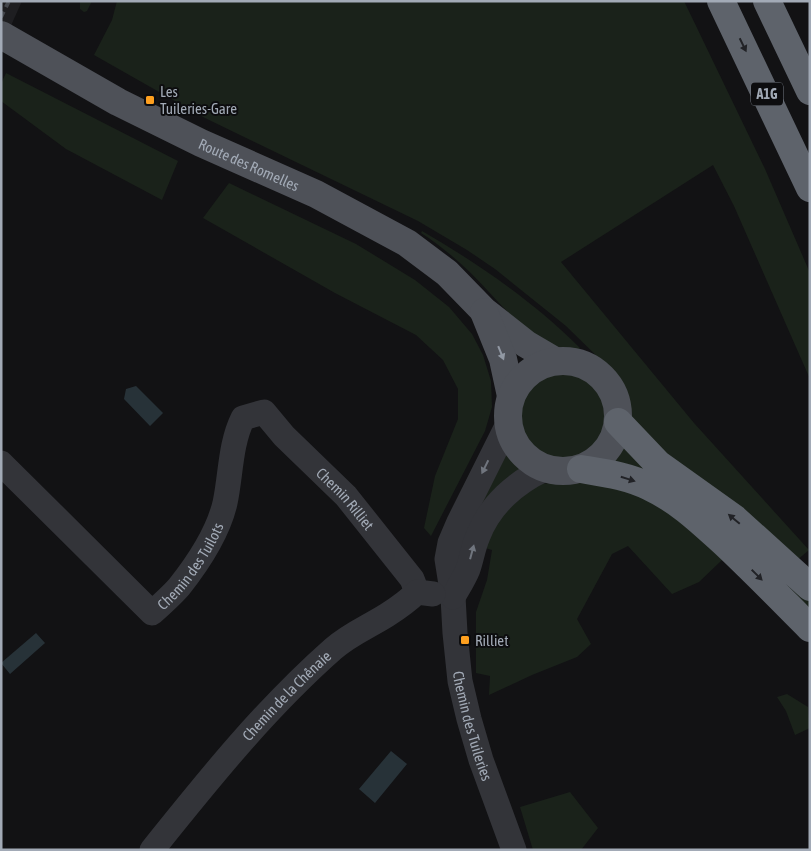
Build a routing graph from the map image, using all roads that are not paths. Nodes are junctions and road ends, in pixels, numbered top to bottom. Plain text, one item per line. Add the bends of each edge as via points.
1 (722, 1) edge
2 (767, 1) edge
3 (1, 35) edge
4 (810, 91) edge
5 (810, 188) edge
6 (484, 311) junction
7 (555, 361) junction
8 (511, 396) junction
9 (264, 412) joint
10 (618, 422) junction
11 (508, 424) junction
12 (1, 463) edge
13 (545, 469) junction
14 (581, 469) junction
15 (810, 587) edge
16 (417, 592) junction
17 (453, 597) junction
18 (810, 628) edge
19 (152, 850) edge
20 (514, 850) edge

1 -> 5 highway, A1G
2 - 4 highway, A1G
3 - 6 main road, Route des Romelles via 118,102 316,194 393,235 447,273
6 - 7 main road, Route des Romelles via 526,344
6 -> 8 main road, Route des Romelles via 503,359
7 - 8 main road via 526,374
7 - 10 main road via 575,362 598,373 614,393
8 - 11 main road
9 - 12 street, Chemin des Tuilots via 243,418 236,435 224,504 216,527 179,588 152,613
9 - 16 street, Chemin Rilliet via 346,496 412,579
10 - 14 main road via 604,454
15 -> 10 highway via 735,519 658,464
11 - 13 main road via 520,452
11 -> 17 street, Chemin des Tuileries via 450,543 447,567
13 - 14 main road via 561,472
17 -> 13 street via 468,570 479,533 488,516 517,485
14 -> 18 highway via 632,479 677,503 735,553
16 - 17 street
16 - 19 street, Chemin de la Chênaie via 386,616 350,635 317,664 212,776
17 - 20 street, Chemin des Tuileries via 460,681 469,719

